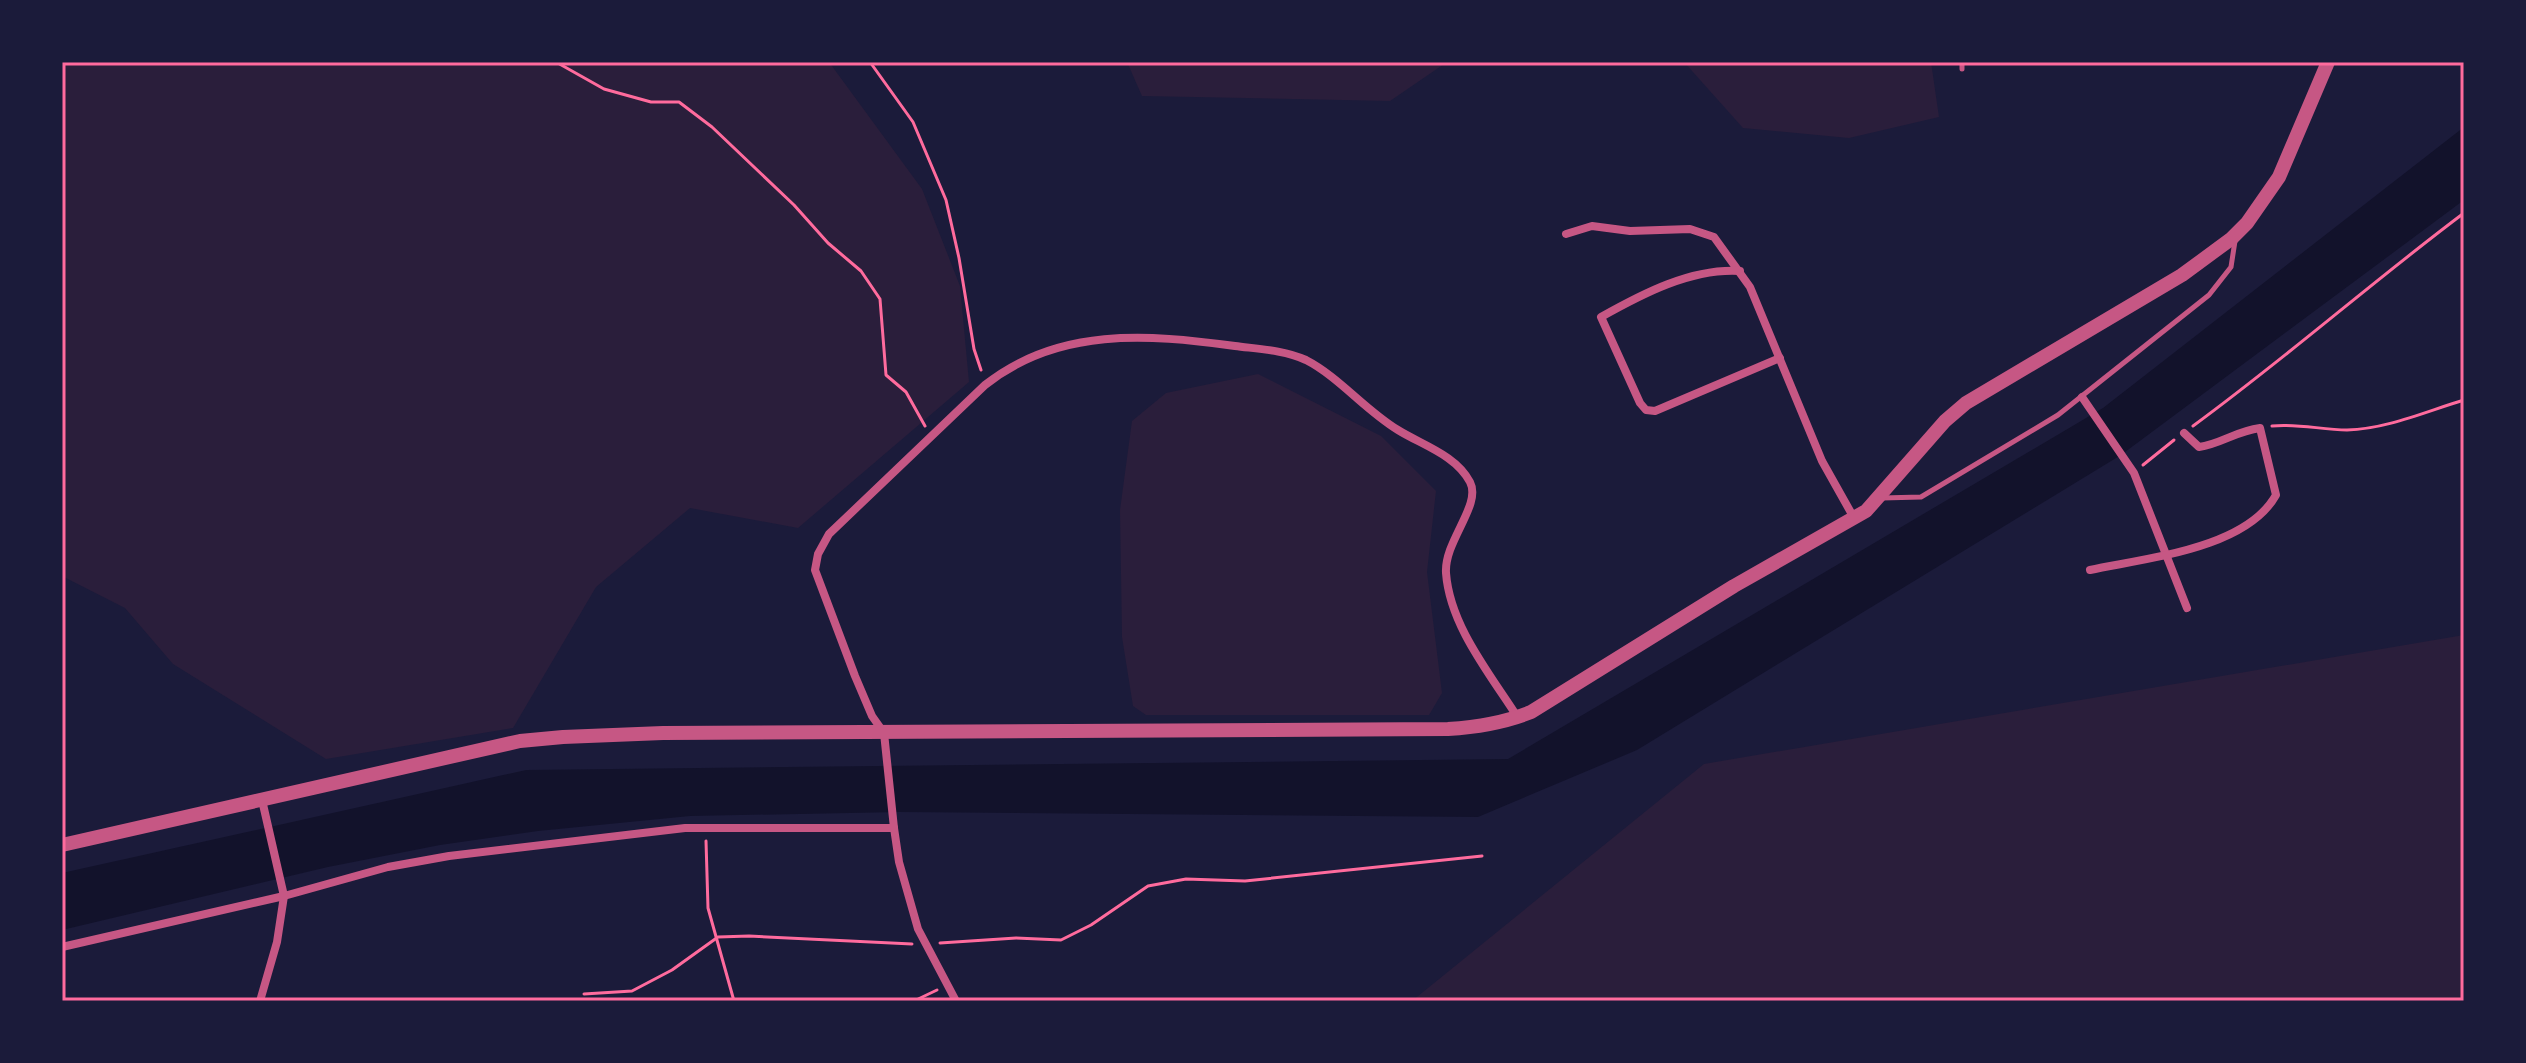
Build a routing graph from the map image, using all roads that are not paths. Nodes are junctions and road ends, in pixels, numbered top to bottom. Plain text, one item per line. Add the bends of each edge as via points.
1 (2328, 62) edge
2 (1566, 234) dead end
3 (2236, 234) junction
4 (1740, 271) junction
5 (1780, 358) junction
6 (2082, 397) junction
7 (2184, 433) road end
8 (1877, 499) junction
9 (1854, 518) junction
10 (2166, 554) junction
11 (2090, 570) dead end
12 (2187, 608) dead end
13 (1518, 718) junction
14 (884, 733) junction
15 (262, 800) junction
16 (894, 824) junction
17 (62, 845) edge
18 (284, 894) junction
19 (62, 947) edge
20 (260, 1001) edge
21 (956, 1001) edge

1 - 3 street via 2279,177
2 - 4 street via 1592,226 1690,229 1714,237
3 - 6 lane via 2231,267 2209,295
3 - 8 street via 2182,275 1966,403
4 - 5 street
4 - 5 street via 1692,278 1645,293 1601,317 1646,410 1655,411
5 - 9 street via 1822,461
6 - 8 lane via 1921,497
6 - 10 street via 2131,470
7 - 10 street via 2199,447 2260,428 2276,495 2268,509 2243,527 2193,549
8 - 9 street
9 - 13 street
10 - 11 street
10 - 12 street
13 - 14 street via 1448,729
13 - 14 street via 1453,609 1447,551 1473,502 1471,483 1446,456 1395,429 1307,361 1285,353 1201,341 1111,338 1078,341 1004,371 829,534 815,570 855,676
14 - 15 street via 663,733 535,740
14 - 16 street
15 - 17 street
15 - 18 street
16 - 18 street via 705,827 560,841 388,867
16 - 21 street via 918,929
18 - 19 street
18 - 20 street

